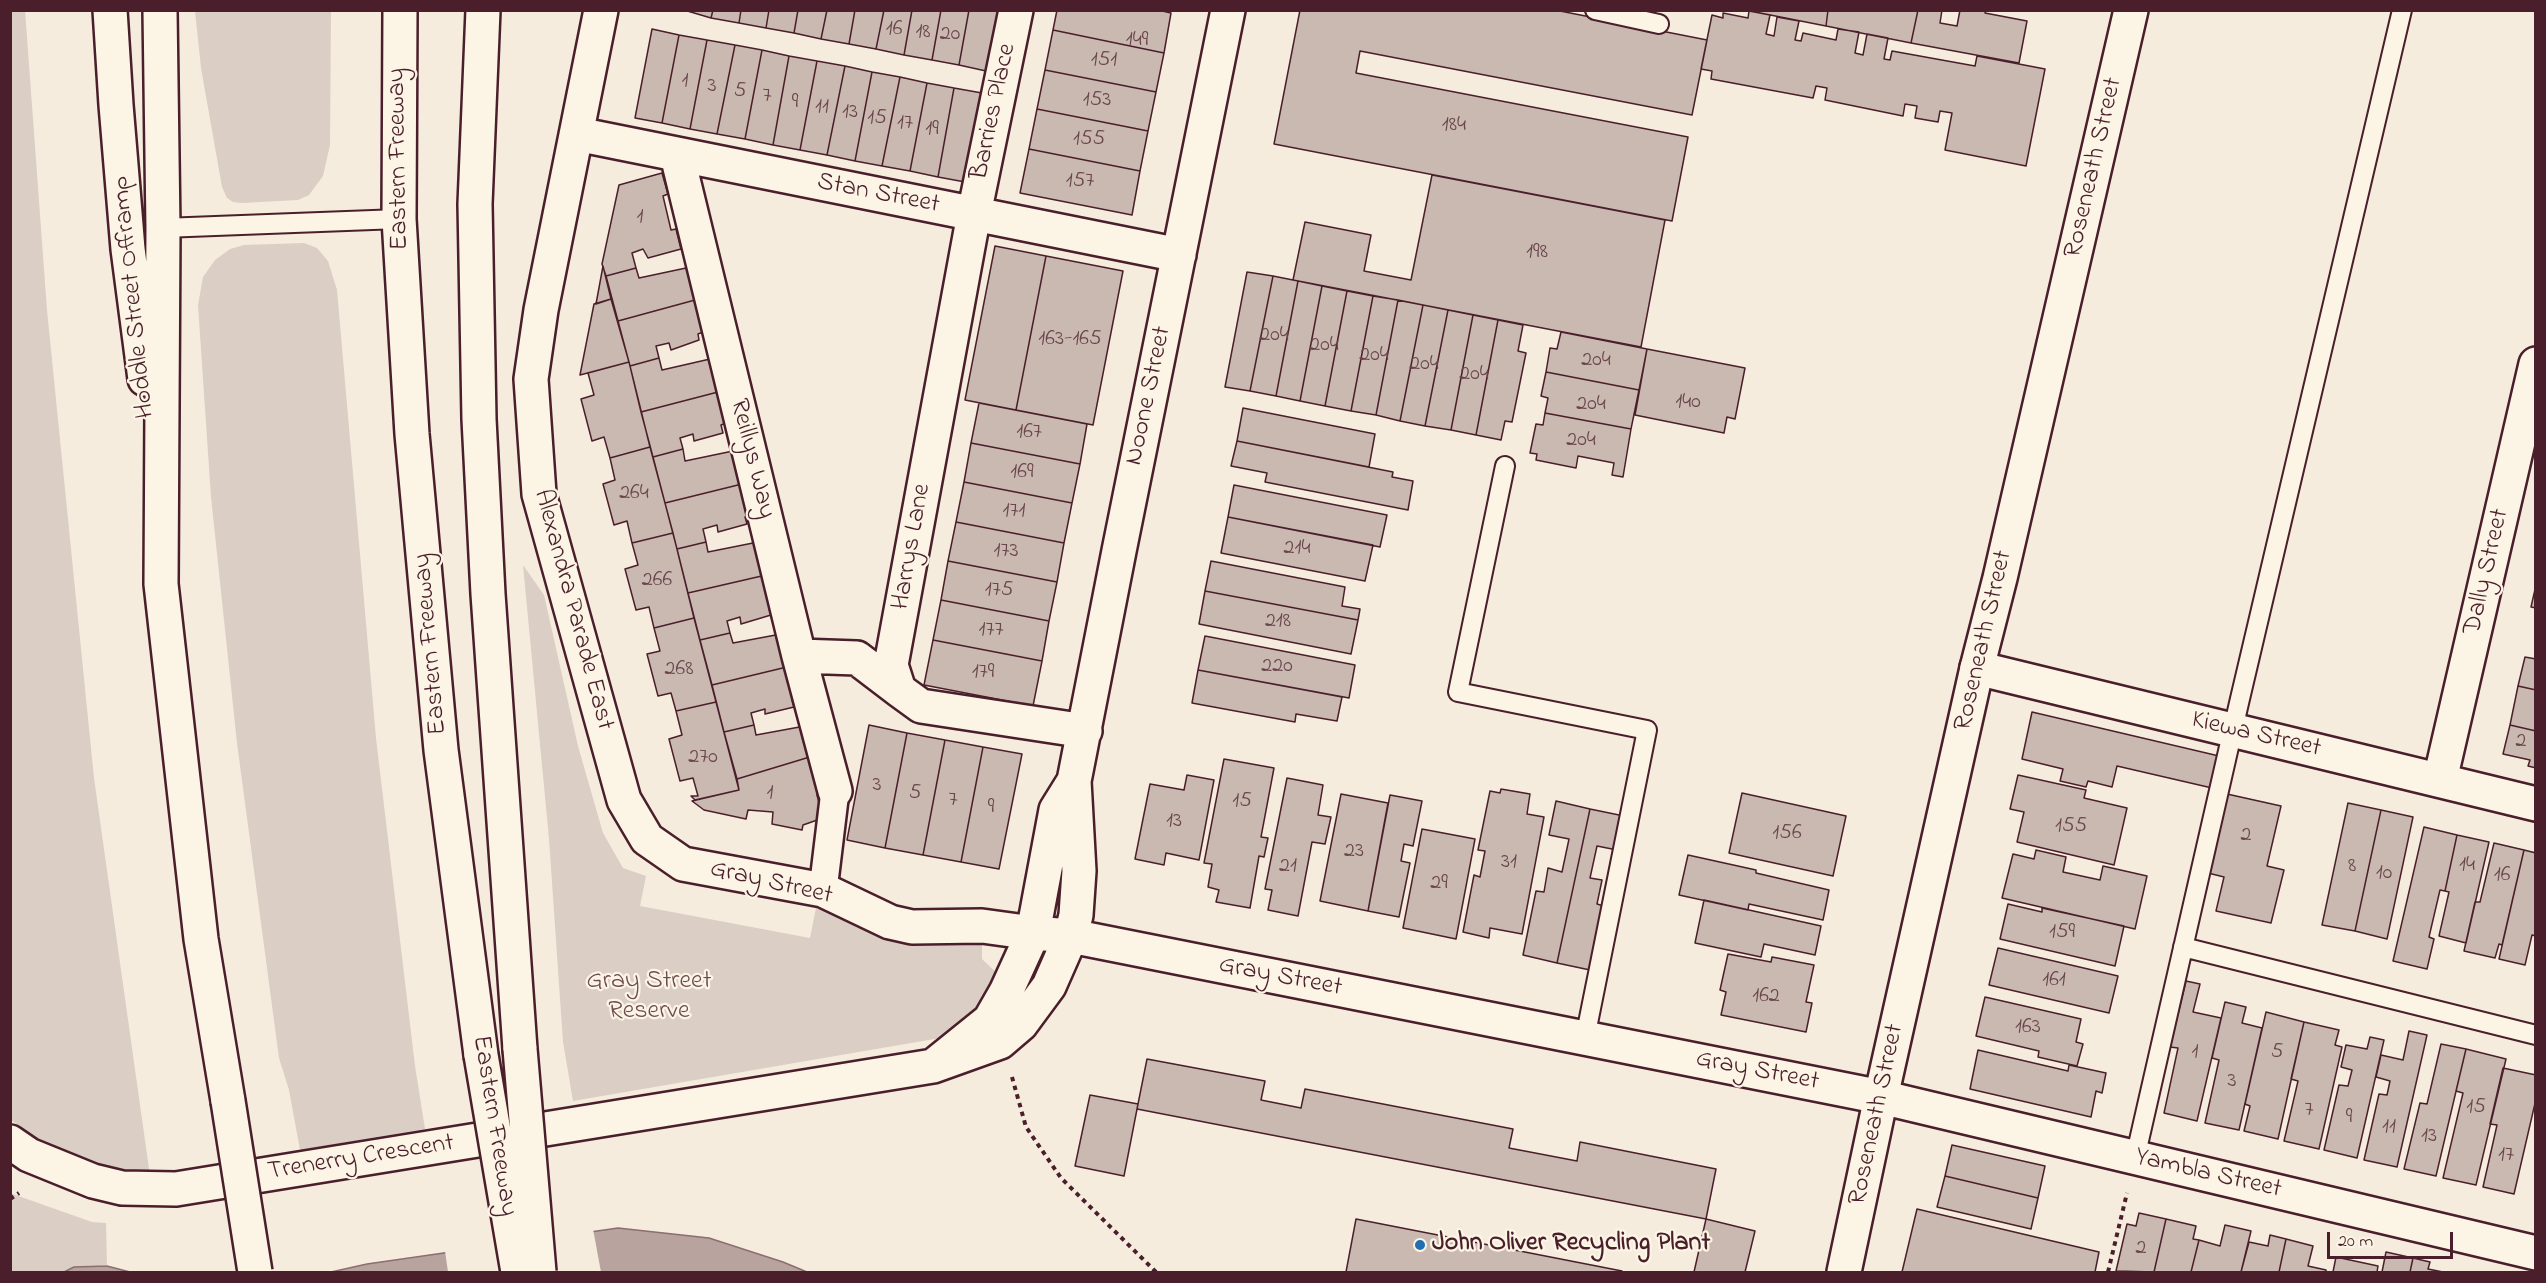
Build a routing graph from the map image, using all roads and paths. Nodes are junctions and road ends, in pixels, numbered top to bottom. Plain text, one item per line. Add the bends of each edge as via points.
1 (110, 10) edge
2 (160, 10) edge
3 (400, 10) edge
4 (483, 10) edge
5 (602, 10) edge
6 (1016, 10) edge
7 (1228, 10) edge
8 (1595, 10) edge
9 (2131, 10) edge
10 (2402, 10) edge
11 (1659, 24) dead end
12 (577, 134) junction
13 (677, 155) junction
14 (974, 214) junction
15 (399, 219) junction
16 (163, 228) junction
17 (1179, 255) junction
18 (2535, 364) edge
19 (1505, 466) dead end
20 (161, 584) junction
21 (799, 656) junction
22 (1977, 668) junction
23 (899, 690) junction
24 (2232, 730) junction
25 (1085, 731) junction
26 (2440, 780) junction
27 (1074, 781) junction
28 (835, 791) joint
29 (2535, 804) edge
30 (683, 864) joint
31 (823, 890) junction
32 (1033, 933) junction
33 (1071, 936) junction
34 (2183, 947) junction
35 (2535, 1035) edge
36 (1585, 1038) junction
37 (933, 1066) junction
38 (1011, 1075) dead end
39 (1881, 1097) junction
40 (10, 1142) edge
41 (2135, 1158) junction
42 (15, 1196) dead end
43 (10, 1199) edge
44 (2534, 1245) edge
45 (255, 1272) edge
46 (518, 1272) edge
47 (538, 1272) edge
48 (1156, 1272) edge
49 (1844, 1272) edge
50 (2108, 1272) edge

1 - 20 main road, Hoddle Street Offramp via 117,127 148,405
2 - 16 main road
3 - 15 main road, Eastern Freeway
4 - 47 main road, bridge via 475,204 479,419
5 - 12 main road, Alexandra Parade East
6 - 14 main road, Barries Place
7 - 17 main road, Noone Street
8 - 11 lane
9 - 22 main road, Roseneath Street
10 - 24 lane
12 - 13 main road, Stan Street
12 - 30 main road, Alexandra Parade East via 531,379 539,494 624,800 647,839
13 - 14 main road, Stan Street
13 - 21 main road, Reillys Way
14 - 17 main road, Stan Street
14 - 23 main road, Harrys Lane via 891,665
15 - 16 lane
15 - 46 main road, Eastern Freeway, bridge via 412,434 440,738 481,1055
16 - 20 main road
17 - 25 main road, Noone Street
18 - 26 main road, Dally Street
19 - 36 lane via 1458,692 1647,730
20 - 45 main road, bridge via 201,939
21 - 23 main road via 857,658
21 - 28 main road, Reillys Way
22 - 24 main road, Kiewa Street
22 - 39 main road, Roseneath Street
23 - 25 main road via 921,706
24 - 26 main road, Kiewa Street
24 - 34 lane
25 - 27 main road, Noone Street
26 - 29 main road, Kiewa Street
27 - 32 main road, Noone Street via 1056,810
27 - 33 main road, Noone Street via 1079,871
28 - 31 street
30 - 31 main road, Gray Street
31 - 32 main road, Gray Street via 890,922 912,927 982,926
32 - 33 main road, Gray Street
32 - 37 main road, Trenerry Crescent via 990,1020
33 - 36 main road, Gray Street
33 - 37 main road, Trenerry Crescent via 1049,986 1021,1024 1000,1042
34 - 35 lane
34 - 41 lane
36 - 39 main road, Gray Street
37 - 40 main road, Trenerry Crescent via 176,1190 122,1188 93,1181 29,1155
38 - 48 path via 1026,1127 1061,1178
39 - 41 main road, Yambla Street
39 - 49 main road, Roseneath Street
41 - 44 main road, Yambla Street
41 - 50 path
42 - 43 path

